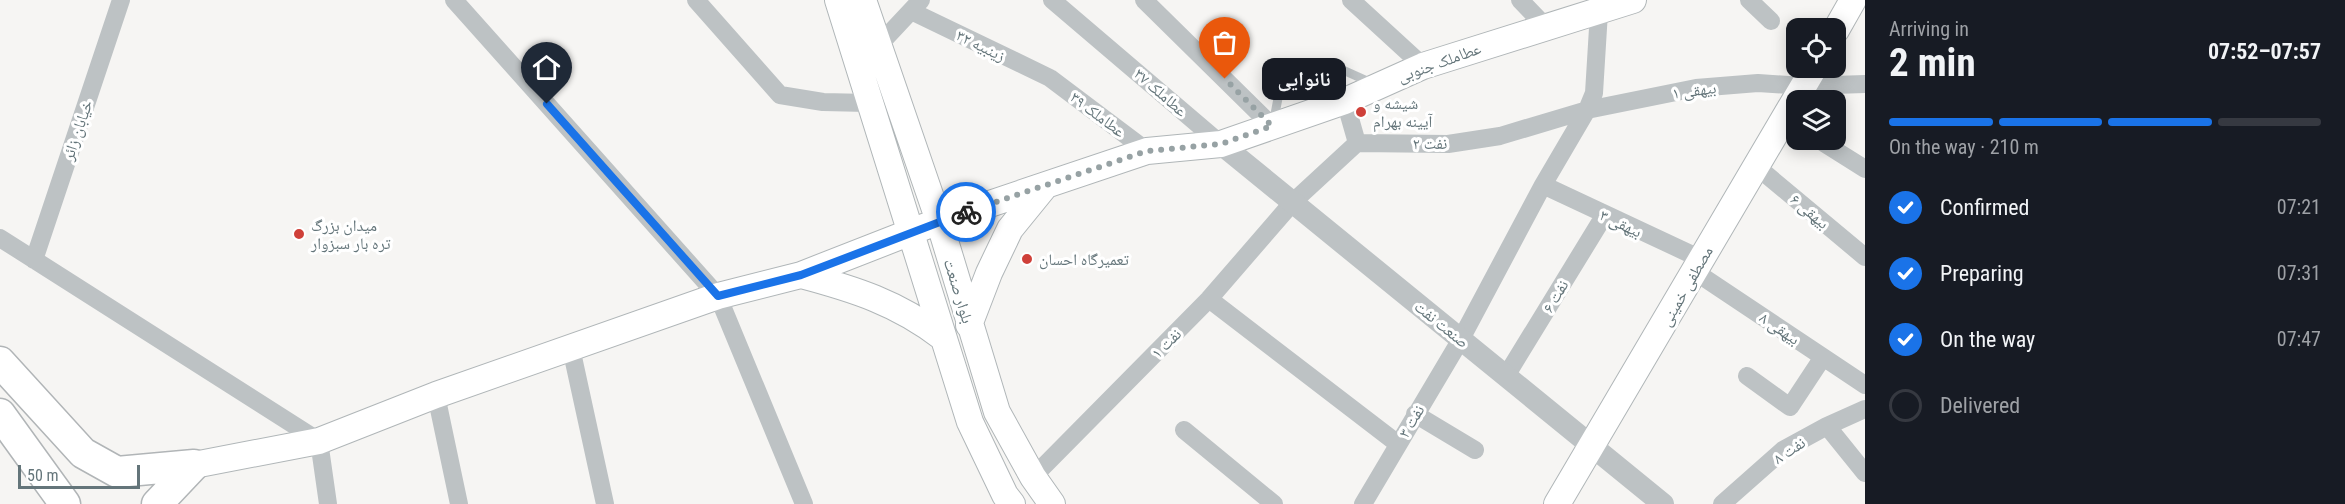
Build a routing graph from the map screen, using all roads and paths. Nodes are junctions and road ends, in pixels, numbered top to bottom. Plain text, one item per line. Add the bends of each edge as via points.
1 (121, 0) edge
2 (453, 0) edge
3 (696, 0) edge
4 (838, 0) edge
5 (863, 0) edge
6 (1052, 0) edge
7 (1351, 0) edge
8 (1520, 0) edge
9 (1749, 0) edge
10 (1853, 0) edge
11 (1146, 1) edge
12 (1616, 4) edge
13 (916, 6) edge
14 (1843, 18) edge
15 (1771, 21) dead end
16 (1545, 26) junction
17 (878, 46) junction
18 (1424, 66) junction
19 (1050, 78) joint
20 (1800, 78) edge
21 (1816, 78) edge
22 (1865, 84) edge
23 (1379, 86) junction
24 (1345, 101) junction
25 (868, 103) junction
26 (1587, 110) junction
27 (1272, 126) junction
28 (1786, 127) edge
29 (1357, 143) junction
30 (1221, 144) junction
31 (1835, 150) edge
32 (1147, 151) junction
33 (1756, 166) junction
34 (1865, 169) edge
35 (1543, 185) junction
36 (1045, 186) junction
37 (1293, 202) junction
38 (1604, 216) junction
39 (939, 221) junction
40 (910, 232) junction
41 (0, 238) edge
42 (1865, 257) edge
43 (34, 260) junction
44 (1698, 265) junction
45 (801, 275) junction
46 (718, 296) junction
47 (1209, 299) junction
48 (969, 325) junction
49 (942, 337) junction
50 (1461, 339) junction
51 (571, 348) junction
52 (1823, 357) junction
53 (0, 362) edge
54 (1506, 376) junction
55 (1747, 376) dead end
56 (1865, 385) edge
57 (436, 395) junction
58 (1865, 409) edge
59 (998, 412) junction
60 (0, 414) edge
61 (1415, 414) junction
62 (970, 422) junction
63 (1827, 426) junction
64 (1184, 430) dead end
65 (319, 441) junction
66 (1398, 444) junction
67 (1592, 446) junction
68 (1475, 450) dead end
69 (194, 465) junction
70 (1865, 473) edge
71 (1033, 477) junction
72 (1005, 501) edge
73 (65, 504) edge
74 (156, 504) edge
75 (328, 504) edge
76 (459, 504) edge
77 (604, 504) edge
78 (804, 504) edge
79 (1052, 504) edge
80 (1274, 504) edge
81 (1363, 504) edge
82 (1557, 504) edge
83 (1663, 504) edge
84 (1722, 504) edge

1 - 43 street, خیابان زائر
2 - 46 street
3 - 25 street via 780,95 823,102
4 - 25 main road, بلوار صنعت
5 - 17 main road, بلوار صنعت
6 - 30 street, عطاملک ۳۷
7 - 18 street
8 - 16 street
9 - 15 street
10 - 14 main road
11 - 27 street
12 - 16 main road, عطاملک جنوبی
12 - 26 street, نفت ۳
13 - 17 street
13 - 19 street, زینبیه ۳۲
16 - 18 main road, عطاملک جنوبی
17 - 39 main road, بلوار صنعت
18 - 23 main road, عطاملک جنوبی
19 - 32 street, عطاملک ۳۹
20 - 26 street, بیهقی ۱ via 1696,87
21 - 22 street, بیهقی ۱
23 - 24 main road, عطاملک جنوبی
23 - 27 lane via 1334,66 1303,65 1281,82
24 - 27 main road, عطاملک جنوبی
24 - 29 street
25 - 40 main road, بلوار صنعت
26 - 29 street, نفت ۲ via 1500,136 1448,144
26 - 35 street, نفت ۳
27 - 30 main road, عطاملک جنوبی
28 - 33 main road, مصطفی خمینی
29 - 37 street
30 - 32 main road, عطاملک جنوبی
30 - 37 street, صنعت نفت
31 - 34 street
32 - 36 main road, عطاملک جنوبی
33 - 42 street, بیهقی ۶
33 - 44 main road, مصطفی خمینی
35 - 38 street, بیهقی ۳
35 - 50 street, نفت ۳
36 - 39 main road, عطاملک جنوبی
36 - 48 main road via 1010,229
37 - 47 street, نفت ۱
37 - 50 street, صنعت نفت
38 - 44 street, بیهقی ۳
38 - 54 street, نفت ۶
39 - 40 main road, عطاملک جنوبی
39 - 48 main road, بلوار صنعت
40 - 45 main road, عطاملک جنوبی
40 - 49 main road, بلوار صنعت
41 - 43 street
43 - 65 street
44 - 52 street, بیهقی ۸
44 - 67 main road, مصطفی خمینی
45 - 46 main road, عطاملک جنوبی
45 - 49 main road via 858,290 914,315
46 - 51 main road, عطاملک جنوبی
46 - 78 street
47 - 66 street
47 - 71 street, نفت ۱
48 - 59 main road, بلوار صنعت
49 - 62 main road, بلوار صنعت
50 - 54 street, صنعت نفت
50 - 61 street, نفت ۳
51 - 57 main road, عطاملک جنوبی
51 - 77 street
52 - 55 street via 1790,407
52 - 56 street, بیهقی ۸
53 - 69 highway via 83,453 117,471
54 - 67 street, صنعت نفت
57 - 65 main road, عطاملک جنوبی
57 - 76 street
58 - 63 street, نفت ۸
59 - 62 main road
59 - 71 main road, بلوار صنعت
60 - 73 highway
61 - 66 street, نفت ۳
61 - 68 street
62 - 72 main road, بلوار صنعت
63 - 70 street
63 - 84 street, نفت ۸ via 1783,450
64 - 80 street
65 - 69 main road, عطاملک جنوبی
65 - 75 street
66 - 81 street, نفت ۳
67 - 82 main road, مصطفی خمینی
67 - 83 street, صنعت نفت
69 - 74 highway
71 - 79 main road, بلوار صنعت

